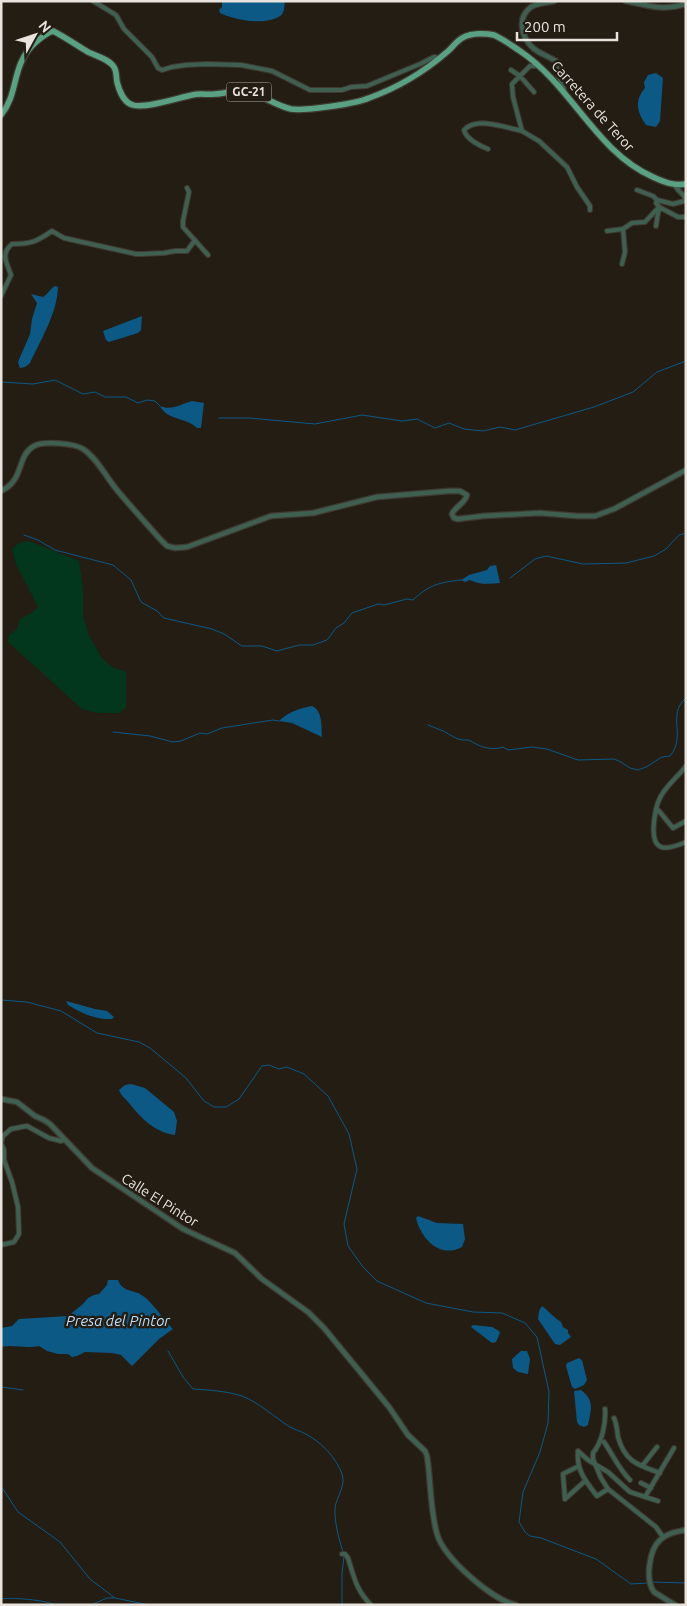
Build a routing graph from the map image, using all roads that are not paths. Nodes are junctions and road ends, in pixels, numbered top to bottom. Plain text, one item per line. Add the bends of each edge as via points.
1 (93, 1) edge
2 (554, 1) edge
3 (626, 1) edge
4 (686, 4) edge
5 (439, 58) junction
6 (538, 64) junction
7 (557, 69) junction
8 (511, 70) dead end
9 (520, 76) junction
10 (551, 76) junction
11 (564, 91) junction
12 (534, 92) dead end
13 (1, 116) edge
14 (522, 131) junction
15 (488, 149) dead end
16 (686, 184) edge
17 (675, 185) junction
18 (187, 188) dead end
19 (637, 190) dead end
20 (657, 200) junction
21 (659, 207) junction
22 (590, 210) dead end
23 (686, 218) edge
24 (656, 226) dead end
25 (623, 229) junction
26 (607, 232) dead end
27 (195, 240) junction
28 (208, 255) dead end
29 (622, 264) dead end
30 (1, 296) edge
31 (686, 470) edge
32 (1, 491) edge
33 (686, 766) edge
34 (656, 810) junction
35 (686, 821) edge
36 (686, 842) edge
37 (1, 1098) edge
38 (64, 1140) junction
39 (1, 1245) edge
40 (605, 1410) dead end
41 (614, 1418) dead end
42 (604, 1442) dead end
43 (657, 1448) dead end
44 (674, 1448) dead end
45 (596, 1465) junction
46 (579, 1466) junction
47 (642, 1466) junction
48 (660, 1473) junction
49 (630, 1480) dead end
50 (585, 1481) junction
51 (641, 1483) dead end
52 (651, 1488) junction
53 (608, 1489) junction
54 (645, 1497) junction
55 (658, 1501) dead end
56 (686, 1530) edge
57 (663, 1537) junction
58 (342, 1554) dead end
59 (371, 1605) edge
60 (516, 1605) edge
61 (675, 1605) edge

1 - 5 street via 116,15 124,29 162,70 207,64 241,65 272,71 310,90 342,90 362,87 434,57
2 - 7 street via 530,8 523,18 522,27 529,44 557,62
3 - 4 street via 661,8
5 - 6 main road, Carretera de Teror / GC-21 via 466,36 479,34 502,39
5 - 13 main road, Carretera de Teror / GC-21 via 403,83 368,99 322,107 291,109 251,92 237,91 195,94 138,106 130,105 123,98 112,64 53,31 47,32 24,55
6 - 9 street via 530,66
6 - 10 main road, Carretera de Teror / GC-21
7 - 10 street
7 - 11 street
8 - 9 street
9 - 12 street
9 - 14 street via 512,84 512,91
10 - 11 main road, Carretera de Teror / GC-21
11 - 17 main road, Carretera de Teror / GC-21 via 628,164
14 - 15 street via 489,124 466,128 465,135
14 - 22 street via 539,141 567,168
16 - 17 main road, Carretera de Teror / GC-21
17 - 20 street via 686,198 684,201 673,204
18 - 27 street via 189,192 182,224
19 - 20 street
20 - 21 street
21 - 23 street
21 - 24 street
21 - 25 street via 645,222 632,223
25 - 26 street
25 - 29 street via 625,252
27 - 28 street
27 - 30 street via 187,251 142,254 64,238 54,231 36,242 8,246 4,254 5,264 11,275
31 - 32 street via 595,516 532,513 458,519 454,518 453,510 467,496 460,491 378,496 313,513 271,516 187,547 175,548 160,540 80,446 35,445 26,453 13,484
33 - 34 street via 660,797
34 - 35 street via 673,828
34 - 36 street via 655,844 669,849
37 - 38 street, Calle El Pintor via 17,1102 44,1120
38 - 39 street via 49,1138 27,1126 11,1129 3,1136 4,1160 16,1196 19,1234 14,1242
38 - 60 street, Calle El Pintor via 92,1168 182,1229 235,1253 324,1328 428,1456 438,1538 479,1585
40 - 45 street via 598,1446 593,1453
41 - 47 street via 624,1450 633,1463
42 - 49 street via 619,1469
43 - 47 street
44 - 48 street
45 - 46 street via 578,1451
45 - 53 street
45 - 54 street via 630,1492
46 - 50 street
46 - 50 street via 563,1474 565,1499
47 - 48 street
48 - 52 street
50 - 53 street via 597,1496
51 - 52 street
52 - 54 street
53 - 57 street via 656,1527
54 - 55 street
56 - 57 street
57 - 61 street via 652,1550 650,1586
58 - 59 street via 348,1558 357,1588

